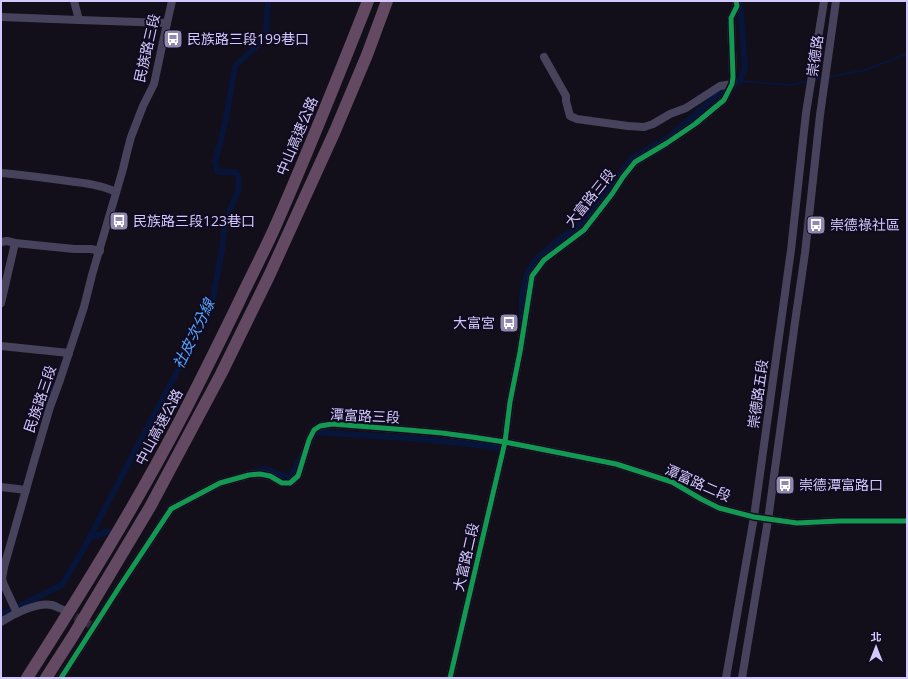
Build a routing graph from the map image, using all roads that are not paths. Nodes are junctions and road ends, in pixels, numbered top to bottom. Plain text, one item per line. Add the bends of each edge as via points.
1 (74, 1) edge
2 (172, 1) edge
3 (368, 1) edge
4 (387, 1) edge
5 (736, 1) edge
6 (824, 1) edge
7 (836, 1) edge
8 (1, 17) edge
9 (79, 20) junction
10 (166, 23) junction
11 (544, 56) dead end
12 (732, 84) junction
13 (806, 113) joint
14 (820, 115) joint
15 (1, 173) edge
16 (116, 192) junction
17 (1, 242) edge
18 (15, 243) junction
19 (100, 251) junction
20 (1, 303) edge
21 (1, 346) edge
22 (69, 353) junction
23 (505, 442) junction
24 (1, 487) edge
25 (26, 490) junction
26 (754, 517) junction
27 (768, 520) junction
28 (907, 521) edge
29 (3, 563) edge
30 (15, 610) junction
31 (64, 610) tunnel mouth
32 (1, 622) edge
33 (27, 678) edge
34 (46, 678) edge
35 (61, 678) edge
36 (450, 678) edge
37 (726, 678) edge
38 (742, 678) edge

1 - 9 street
2 - 10 street, 民族路三段
3 - 33 highway, 中山高速公路 via 274,229 215,352 142,490
4 - 34 highway via 335,131 221,374 150,507
5 - 12 street, 大富路三段 via 737,6 731,18 734,77
6 - 13 street, 崇德路
7 - 14 street, 崇德路
8 - 9 street
9 - 10 street
10 - 16 street, 民族路三段 via 154,84 132,137
11 - 12 street via 566,96 570,116 578,119 644,127 686,108 720,86
12 - 23 street, 大富路三段 via 724,100 695,124 635,162 584,230 544,260 532,276
13 - 26 street, 崇德路五段 via 791,250
14 - 27 street, 崇德路五段 via 805,253
15 - 16 street via 101,186
16 - 19 street, 民族路三段
17 - 18 street
18 - 19 street
18 - 20 street
19 - 22 street, 民族路三段
21 - 22 street
22 - 25 street, 民族路三段
23 - 26 street, 潭富路二段 via 616,464 672,482 719,508
23 - 35 street, 潭富路三段 via 408,430 332,424 320,426 314,430 298,476 290,484 282,483 270,476 249,475 220,483 171,509
23 - 36 street, 大富路二段
24 - 25 street
25 - 29 street, 民族路三段
26 - 27 street, 潭富路二段
26 - 37 street, 崇德路五段
27 - 28 street, 潭富路二段 via 798,523
27 - 38 street, 崇德路五段
29 - 30 street, 民族路三段 via 2,579
30 - 31 street via 53,605
30 - 32 street

